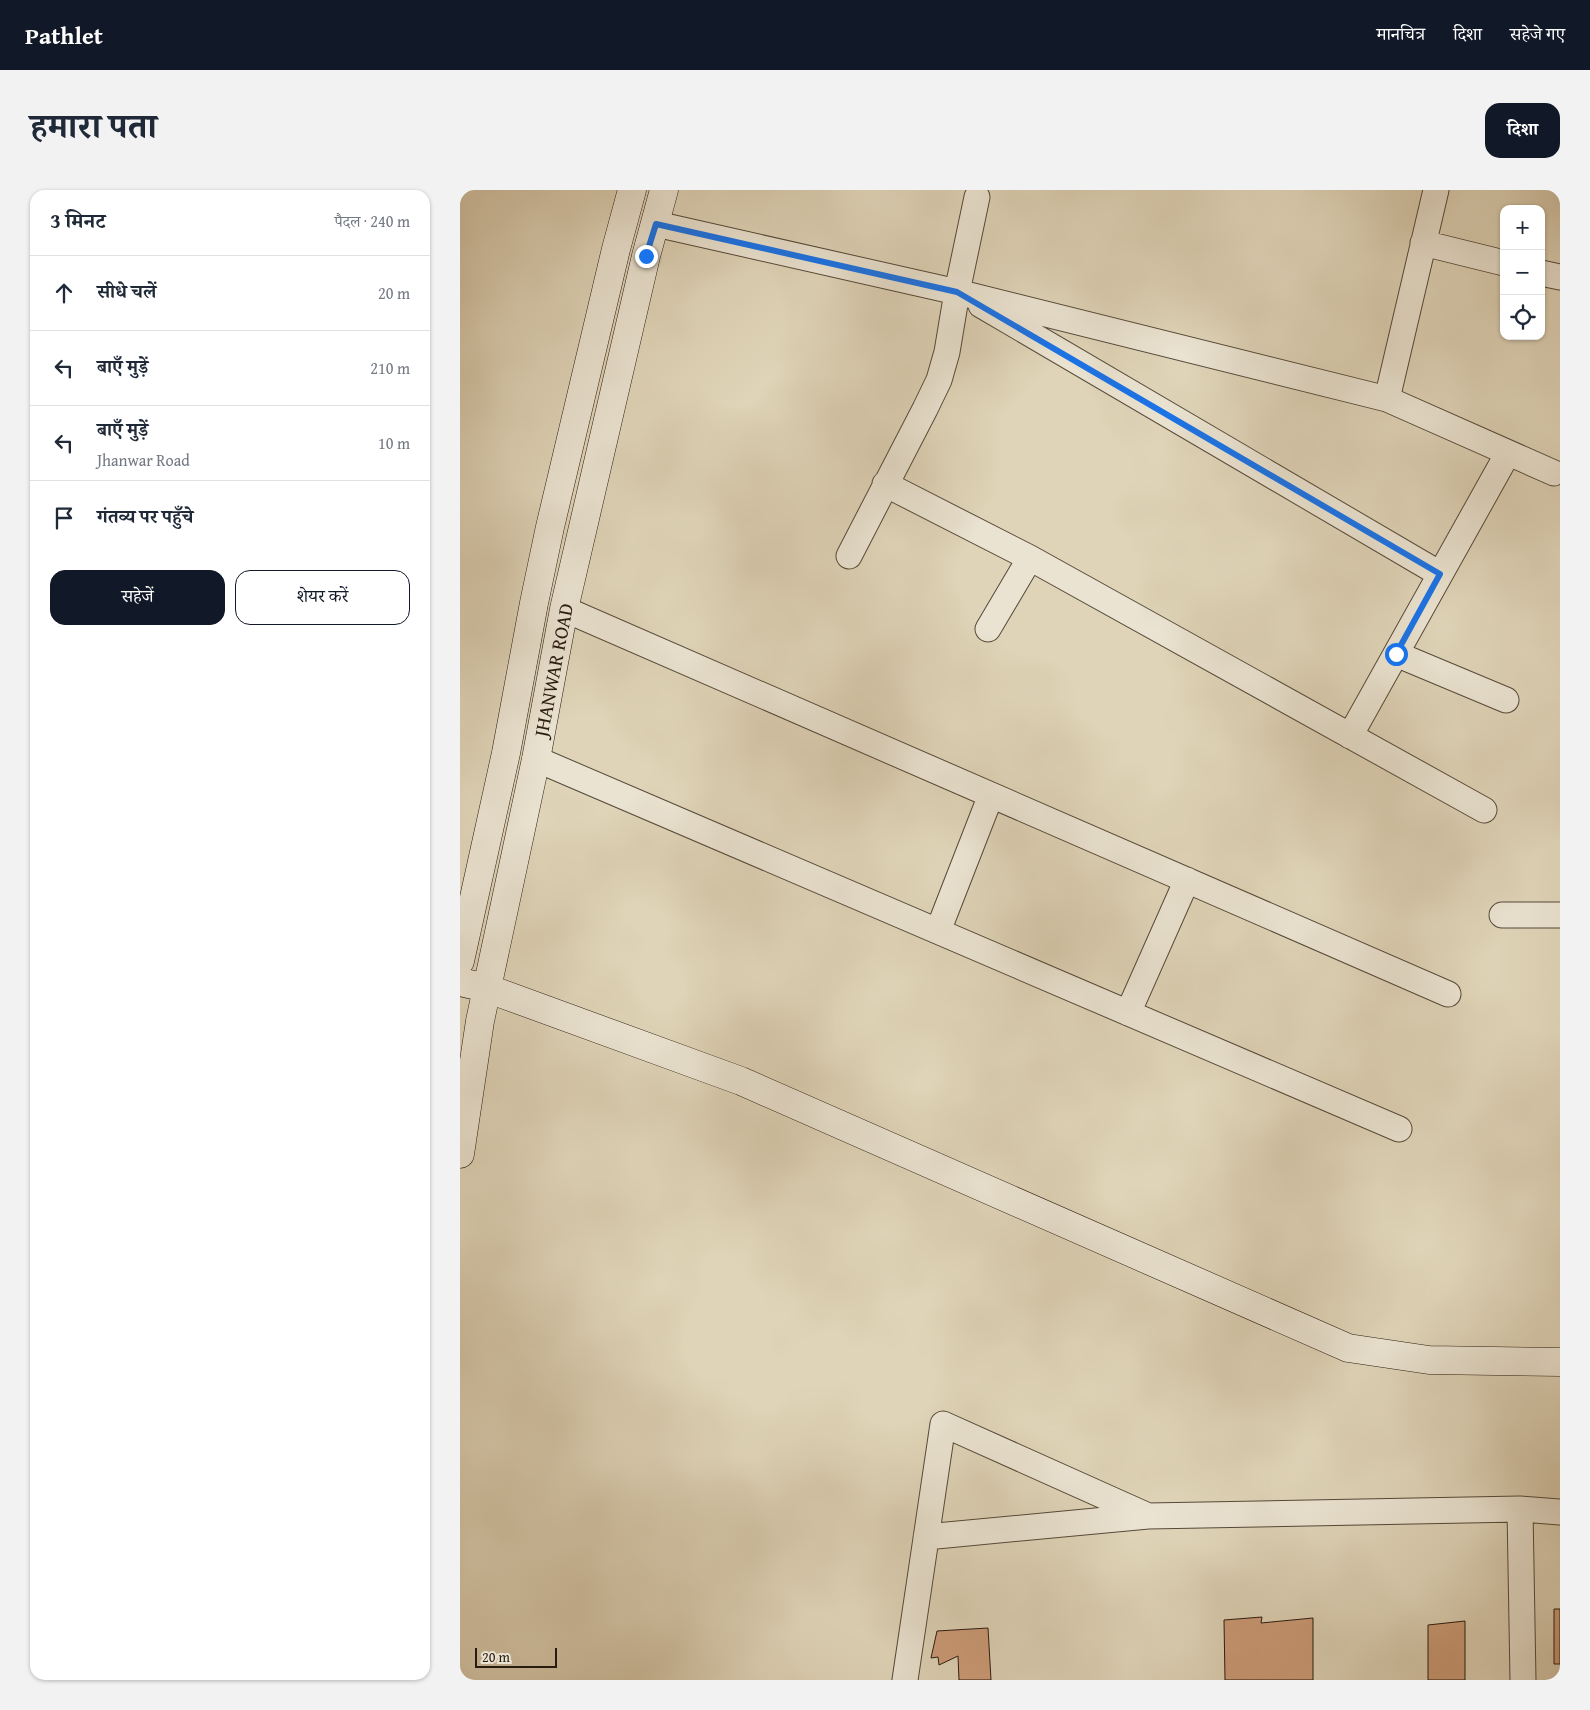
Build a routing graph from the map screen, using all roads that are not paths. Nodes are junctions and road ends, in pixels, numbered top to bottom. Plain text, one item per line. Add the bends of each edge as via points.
1 (632, 190) edge
2 (664, 190) edge
3 (1436, 190) edge
4 (978, 197) dead end
5 (656, 224) junction
6 (1423, 243) junction
7 (1500, 262) edge
8 (1545, 273) edge
9 (1560, 277) edge
10 (957, 292) junction
11 (1386, 399) junction
12 (1508, 453) junction
13 (1554, 473) dead end
14 (885, 484) junction
15 (849, 556) dead end
16 (1030, 558) junction
17 (1440, 574) junction
18 (564, 609) junction
19 (988, 629) dead end
20 (1396, 654) junction
21 (1506, 700) dead end
22 (1350, 736) junction
23 (536, 758) junction
24 (991, 795) junction
25 (1484, 810) dead end
26 (1187, 880) junction
27 (1560, 914) edge
28 (1502, 915) dead end
29 (938, 931) junction
30 (460, 961) edge
31 (473, 985) edge
32 (1448, 994) dead end
33 (1128, 1013) junction
34 (1398, 1129) dead end
35 (460, 1154) edge
36 (1560, 1362) edge
37 (1520, 1509) junction
38 (1560, 1512) edge
39 (1148, 1516) junction
40 (926, 1537) junction
41 (905, 1680) edge
42 (1524, 1680) edge

1 - 30 street, JHANWAR ROAD via 548,537 506,753
2 - 5 street, JHANWAR ROAD
3 - 6 street
4 - 10 street
5 - 10 street
5 - 18 street, JHANWAR ROAD
6 - 7 street
6 - 11 street
8 - 9 street
10 - 11 street
10 - 14 street via 939,380
10 - 17 street
11 - 12 street
12 - 13 street
12 - 17 street
14 - 15 street
14 - 16 street
16 - 19 street
16 - 22 street
17 - 20 street
18 - 23 street, JHANWAR ROAD
18 - 24 street
20 - 21 street
20 - 22 street
22 - 25 street
23 - 29 street
23 - 31 street, JHANWAR ROAD
24 - 26 street
24 - 29 street
26 - 32 street
26 - 33 street
27 - 28 street
29 - 33 street
31 - 35 street, JHANWAR ROAD
31 - 36 street via 741,1081 1348,1348 1429,1360
33 - 34 street
37 - 38 street
37 - 39 street
37 - 42 street
39 - 40 street
39 - 40 street via 943,1424
40 - 41 street

